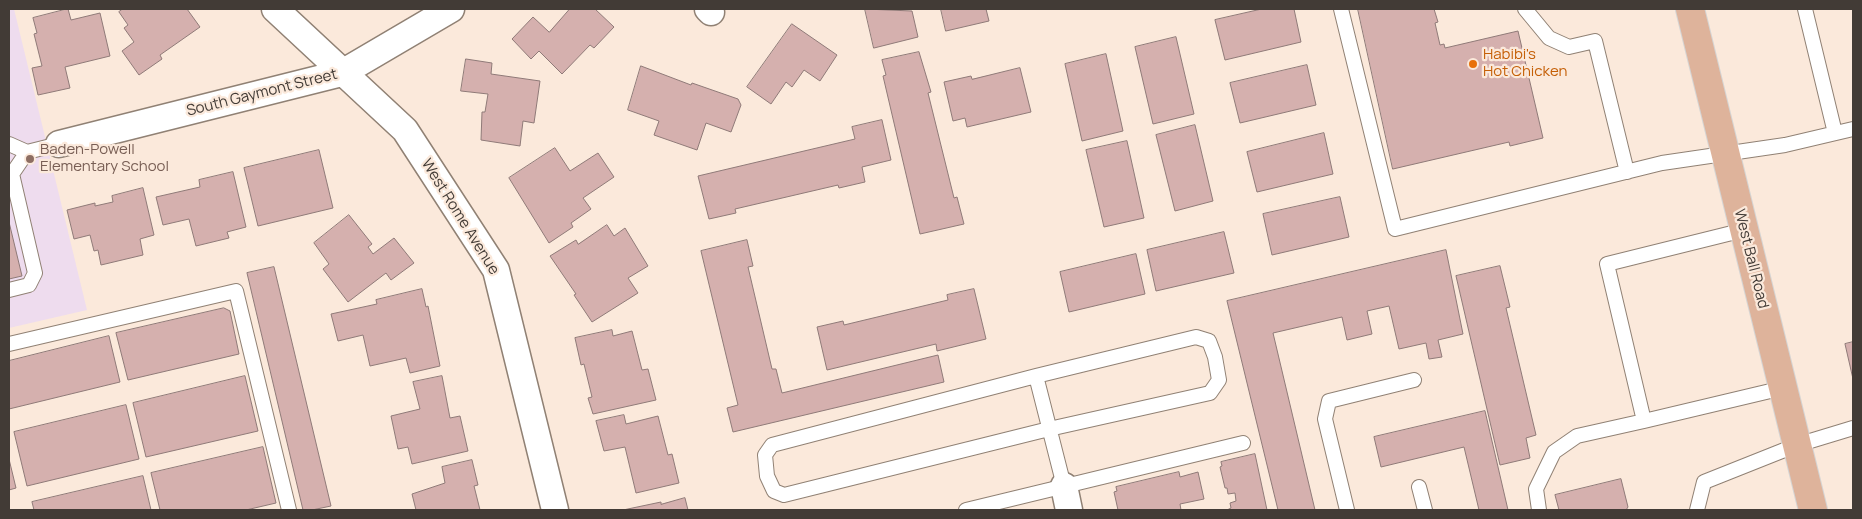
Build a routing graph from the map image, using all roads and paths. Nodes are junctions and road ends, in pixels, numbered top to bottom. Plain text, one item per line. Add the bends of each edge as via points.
1 (275, 9) edge
2 (451, 9) edge
3 (1341, 9) edge
4 (1525, 9) edge
5 (1690, 9) edge
6 (1804, 9) edge
7 (342, 74) junction
8 (1853, 129) edge
9 (1835, 133) junction
10 (9, 144) edge
11 (59, 144) joint
12 (27, 152) junction
13 (1726, 155) junction
14 (1627, 172) junction
15 (10, 174) edge
16 (1744, 230) junction
17 (9, 290) edge
18 (9, 344) edge
19 (1036, 376) junction
20 (1414, 380) dead end
21 (1783, 388) junction
22 (1644, 421) junction
23 (1853, 428) edge
24 (1049, 429) junction
25 (1243, 443) dead end
26 (1797, 445) junction
27 (1419, 486) dead end
28 (1066, 498) edge
29 (289, 510) edge
30 (555, 510) edge
31 (966, 510) edge
32 (1347, 510) edge
33 (1425, 510) edge
34 (1539, 510) edge
35 (1696, 510) edge
36 (1813, 510) edge

1 - 7 street, West Rome Avenue
2 - 7 street, South Gaymont Street
3 - 14 lane via 1395,230
4 - 14 lane via 1549,38 1569,47 1595,41
5 - 13 main road, West Ball Road
6 - 9 lane
7 - 11 street, South Gaymont Street
7 - 30 street, West Rome Avenue via 405,130 496,270
8 - 9 lane
9 - 13 lane
10 - 12 lane
11 - 12 lane
12 - 15 lane
13 - 14 lane via 1662,163
13 - 16 main road, West Ball Road
15 - 17 lane via 35,273 29,285
16 - 21 main road, West Ball Road
16 - 22 lane via 1607,264
18 - 29 lane via 236,291
19 - 24 lane
19 - 24 lane via 1196,337 1209,341 1215,357 1218,380 1210,393
19 - 24 lane via 772,445 765,455 767,476 774,491 784,495
20 - 32 lane via 1330,400 1325,419
21 - 22 lane
21 - 26 main road, West Ball Road
22 - 34 lane via 1577,436 1554,452 1536,489
23 - 26 lane
24 - 28 lane
25 - 28 lane
26 - 35 lane via 1704,482
26 - 36 main road, West Ball Road
27 - 33 lane
28 - 31 lane

